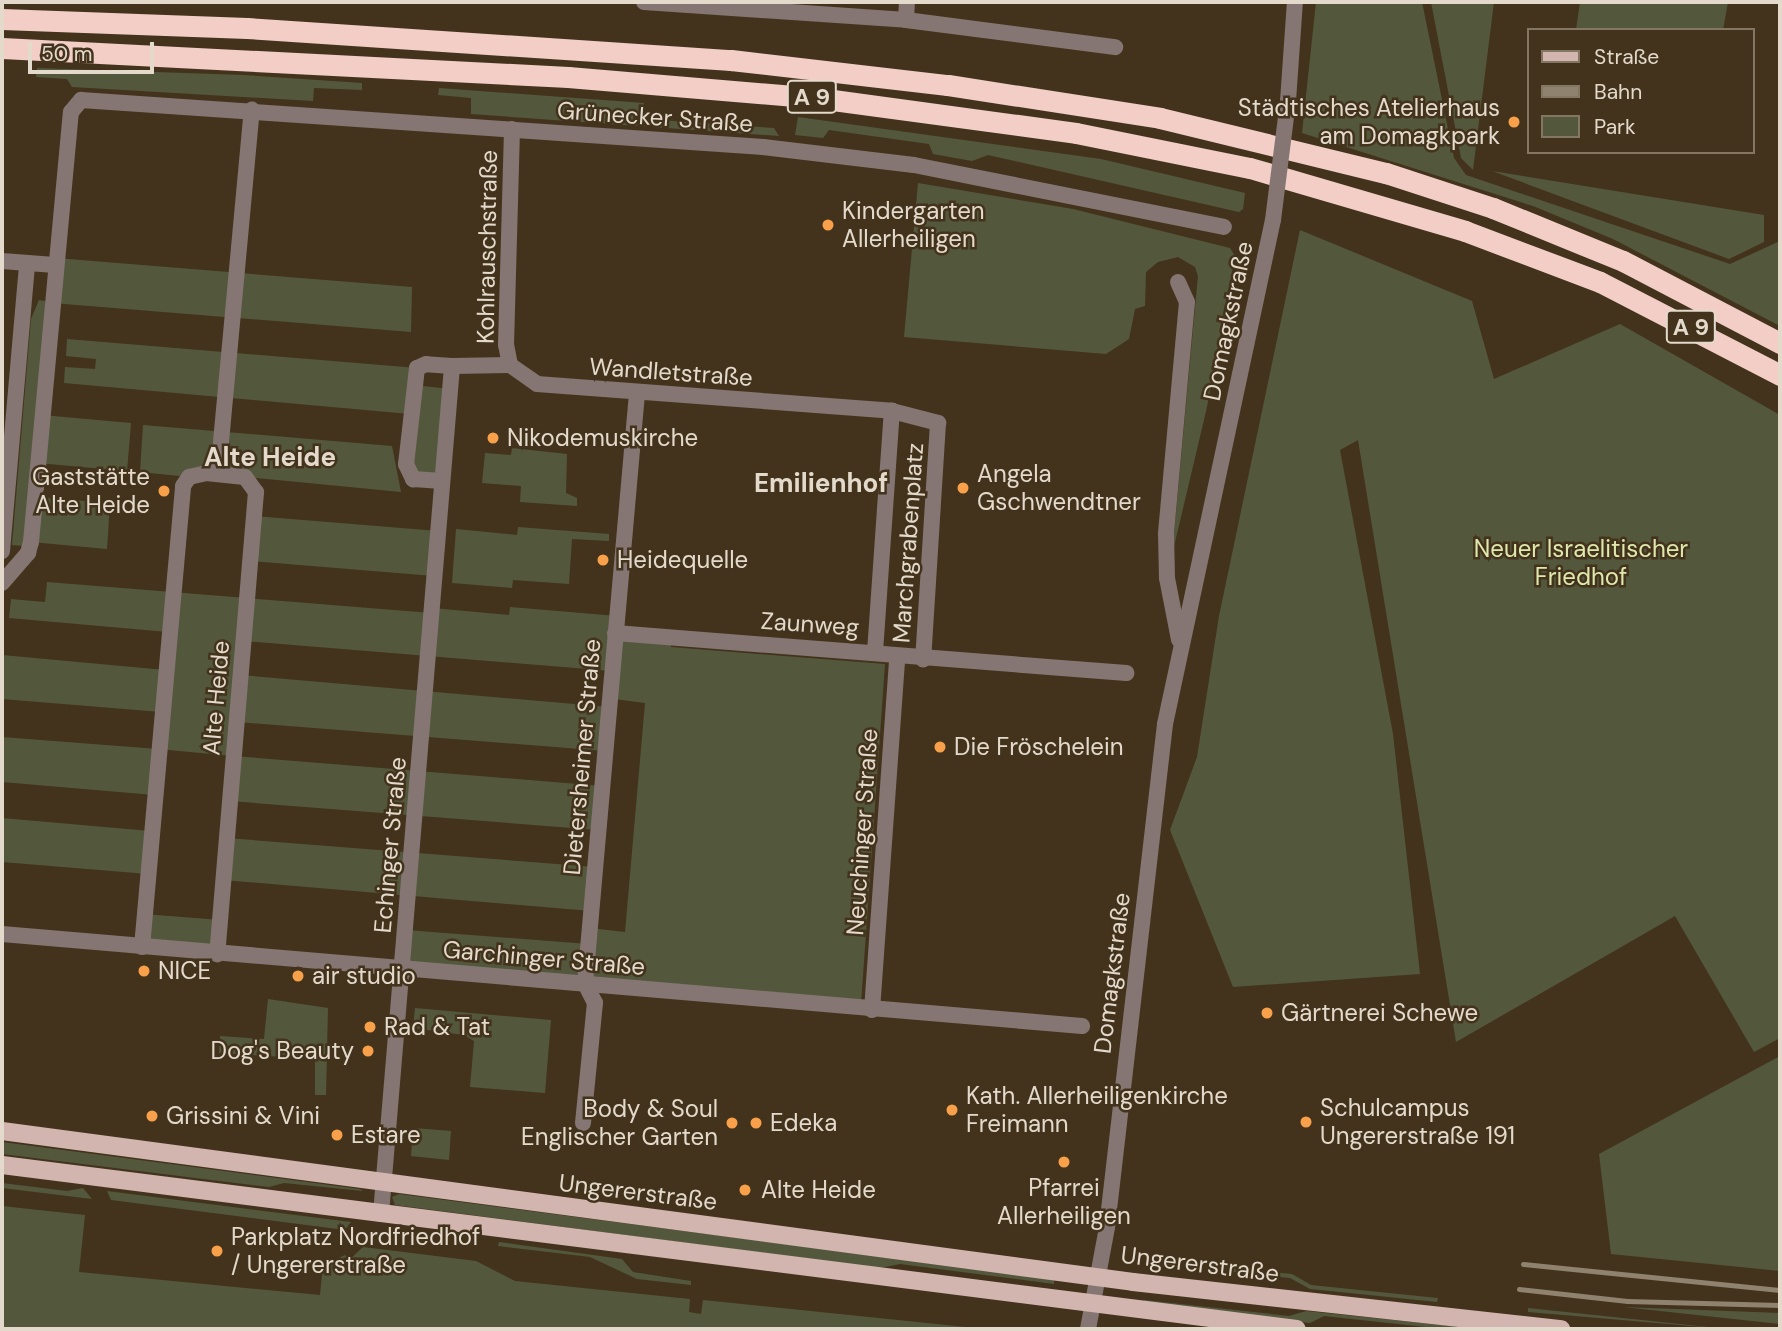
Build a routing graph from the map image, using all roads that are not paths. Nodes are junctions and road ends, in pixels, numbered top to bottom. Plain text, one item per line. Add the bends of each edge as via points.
1 (644, 2) edge
2 (907, 2) edge
3 (1295, 2) edge
4 (2, 19) edge
5 (906, 20) junction
6 (1115, 47) dead end
7 (2, 48) edge
8 (252, 110) junction
9 (512, 129) junction
10 (1224, 227) dead end
11 (2, 261) edge
12 (27, 263) junction
13 (55, 265) junction
14 (1178, 282) dead end
15 (1780, 342) edge
16 (510, 365) junction
17 (452, 366) junction
18 (1780, 375) edge
19 (637, 393) junction
20 (892, 411) junction
21 (218, 474) junction
22 (442, 481) junction
23 (2, 551) edge
24 (2, 583) edge
25 (615, 634) junction
26 (1180, 646) junction
27 (876, 652) junction
28 (897, 657) junction
29 (923, 660) junction
30 (1126, 673) dead end
31 (2, 934) edge
32 (142, 947) junction
33 (217, 954) junction
34 (402, 969) junction
35 (585, 984) junction
36 (872, 1010) junction
37 (1082, 1026) dead end
38 (583, 1123) dead end
39 (2, 1131) edge
40 (2, 1164) edge
41 (384, 1184) junction
42 (381, 1213) junction
43 (1097, 1277) junction
44 (1093, 1306) junction
45 (1485, 1325) edge
46 (1088, 1329) edge
47 (1297, 1329) edge
48 (1561, 1329) edge

1 - 5 street
2 - 5 street
3 - 26 street, Domagkstraße, bridge via 1273,220
4 - 15 highway, A 9 via 247,28 731,60 948,85 1160,118 1385,173 1493,208 1623,261
5 - 6 street
7 - 18 highway, A 9 via 225,56 582,78 818,98 1076,132 1250,167 1465,230 1600,282
8 - 9 street, Grünecker Straße
8 - 13 street, Grünecker Straße via 76,103 71,112
8 - 21 street
9 - 10 street, Grünecker Straße via 763,147 914,165
9 - 16 street, Kohlrauschstraße via 506,345
11 - 12 street
12 - 13 street
12 - 23 street
13 - 24 street via 31,542
14 - 26 street, Domagkstraße via 1186,302 1166,534 1167,578
16 - 17 street
16 - 19 street, Wandletstraße via 537,384
17 - 22 street, Echinger Straße
17 - 22 street via 417,368 406,464 413,479
19 - 20 street, Wandletstraße
19 - 25 street, Dietersheimer Straße
20 - 27 street, Marchgrabenplatz
20 - 29 street, Marchgrabenplatz via 939,423
21 - 32 street via 189,477 183,486
21 - 33 street, Alte Heide via 245,477 256,492
22 - 34 street, Echinger Straße
25 - 27 street, Zaunweg
25 - 35 street, Dietersheimer Straße
26 - 43 street, Domagkstraße via 1158,771
27 - 28 street, Zaunweg
28 - 29 street, Zaunweg
28 - 36 street, Neuchinger Straße
29 - 30 street, Zaunweg
31 - 32 street, Garchinger Straße
32 - 33 street, Garchinger Straße
33 - 34 street, Garchinger Straße
34 - 35 street, Garchinger Straße
34 - 41 street, Echinger Straße
35 - 36 street, Garchinger Straße
35 - 38 street, Dietersheimer Straße via 595,1003
36 - 37 street, Garchinger Straße
39 - 41 main road, Ungererstraße
40 - 42 main road
41 - 42 street, Echinger Straße
41 - 43 main road, Ungererstraße
42 - 44 main road
43 - 44 street, Domagkstraße
43 - 45 main road, Ungererstraße
44 - 46 street, Domagkstraße
44 - 47 main road
45 - 48 main road, Ungererstraße

